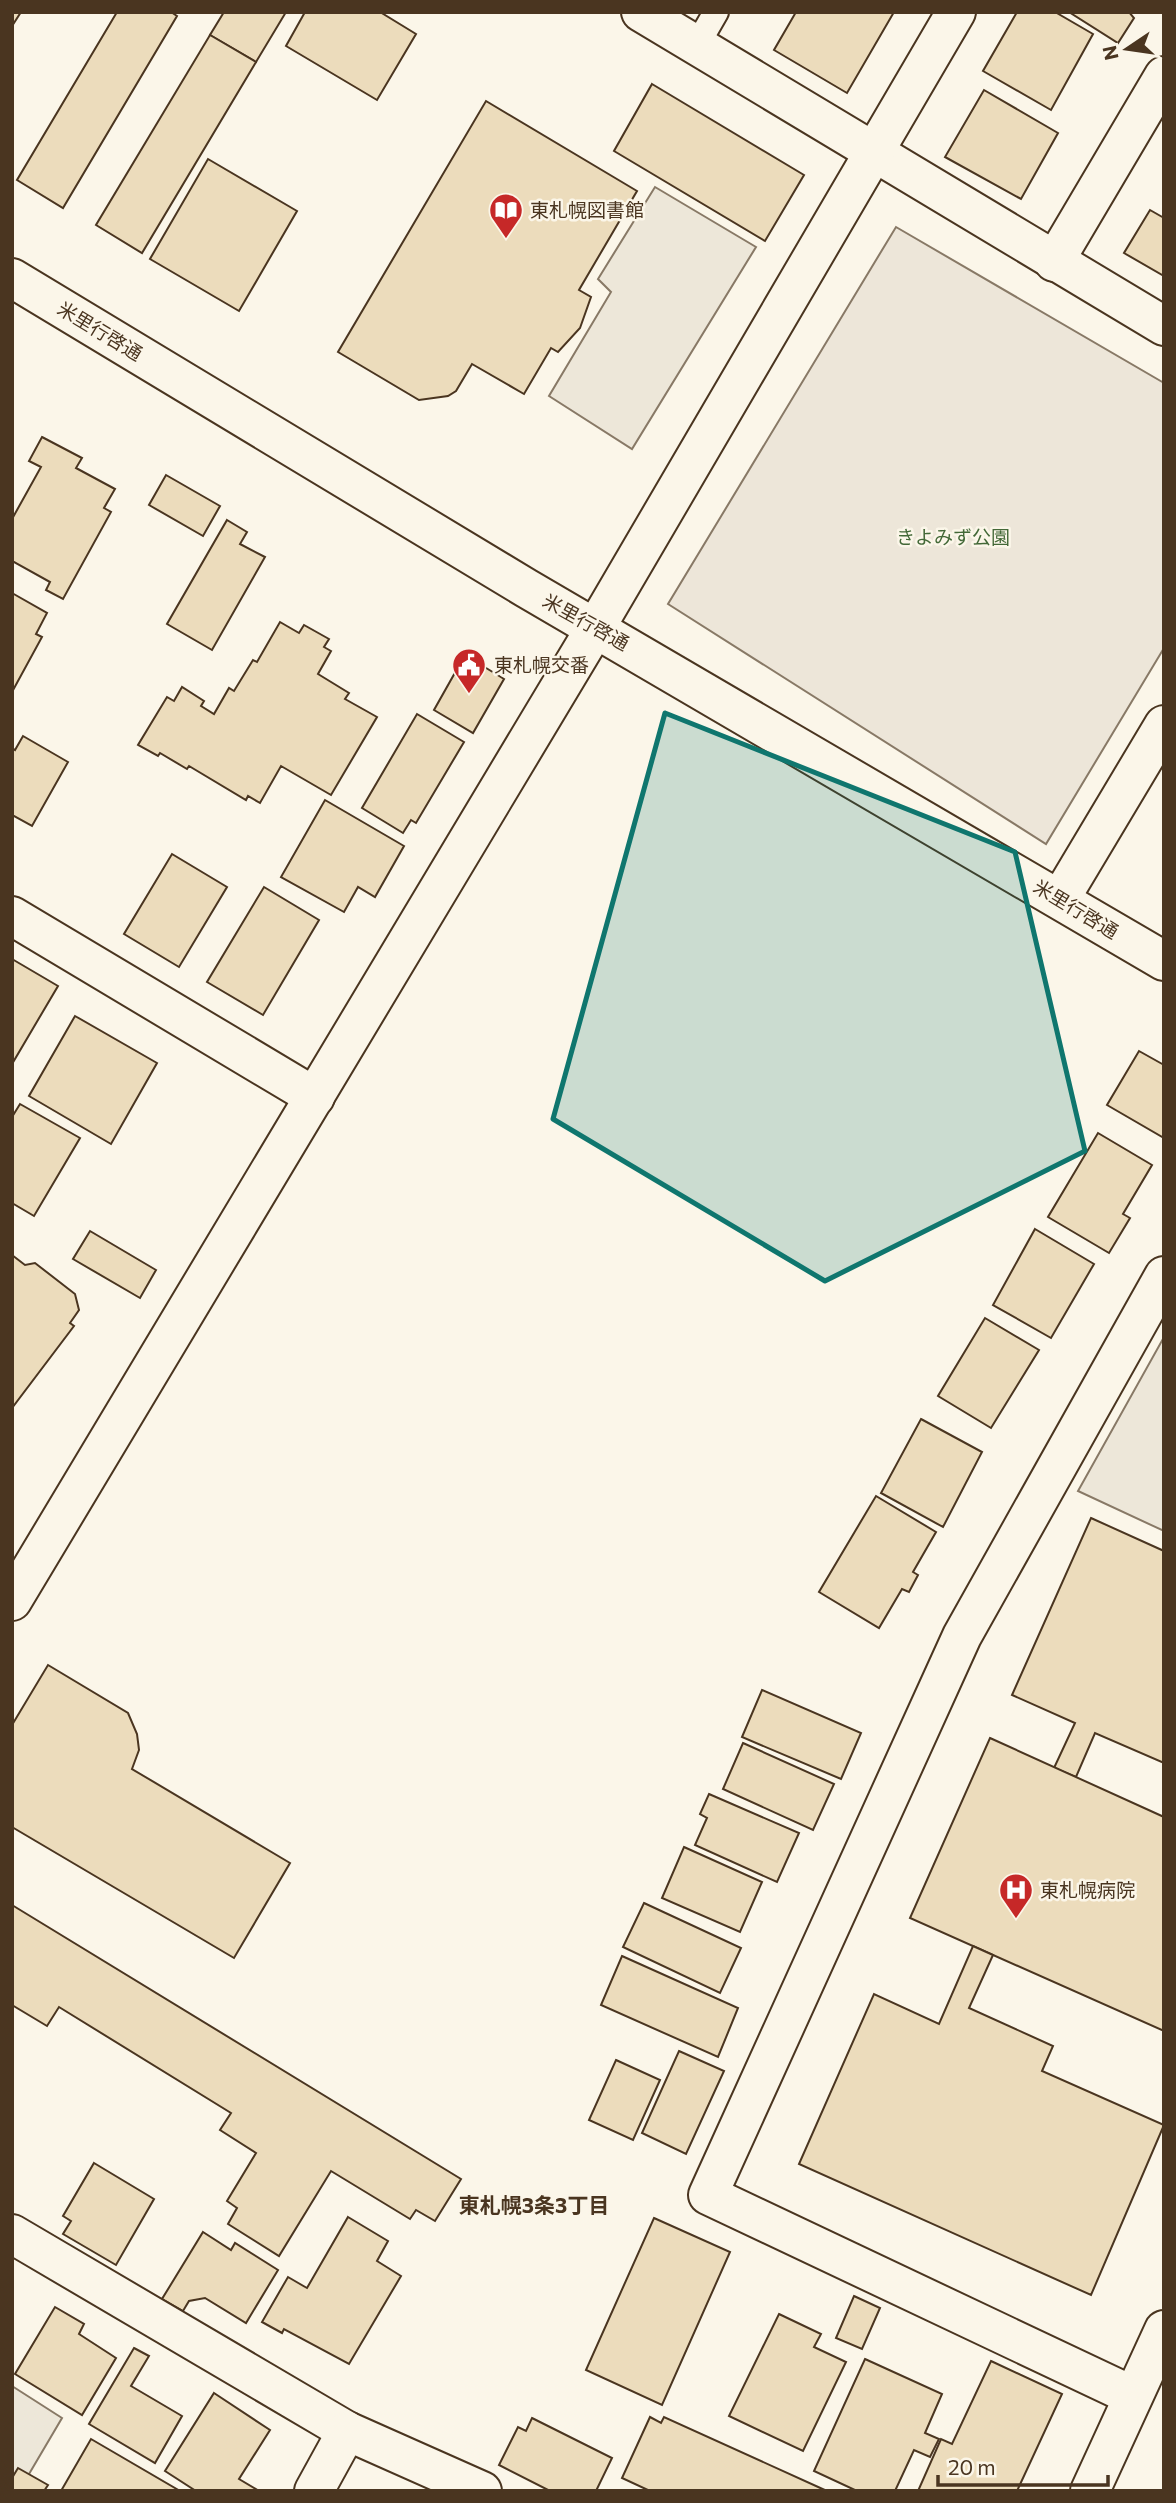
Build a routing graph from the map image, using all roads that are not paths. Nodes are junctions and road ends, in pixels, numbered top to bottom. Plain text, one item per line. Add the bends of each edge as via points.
1 (641, 12) edge
2 (716, 12) edge
3 (956, 12) edge
4 (697, 45) junction
5 (1164, 76) edge
6 (872, 151) junction
7 (1054, 262) junction
8 (12, 278) edge
9 (1164, 326) edge
10 (596, 627) junction
11 (1164, 726) edge
12 (1060, 899) junction
13 (12, 916) edge
14 (1164, 961) edge
15 (315, 1097) junction
16 (1164, 1276) edge
17 (12, 1601) edge
18 (12, 2234) edge
19 (1164, 2330) edge
20 (1133, 2396) junction
21 (347, 2431) junction
22 (314, 2491) edge
23 (482, 2491) edge
24 (1090, 2491) edge

1 - 4 street
2 - 4 lane
3 - 6 street
4 - 6 street
5 - 7 street
6 - 7 street
6 - 10 street
7 - 9 street
8 - 10 street, 米里行啓通
10 - 12 street, 米里行啓通
10 - 15 street
11 - 12 street
12 - 14 street, 米里行啓通
13 - 15 street
15 - 17 street
16 - 20 street via 962,1636 708,2195
18 - 21 street
19 - 20 street
20 - 24 street
21 - 22 street
21 - 23 street

